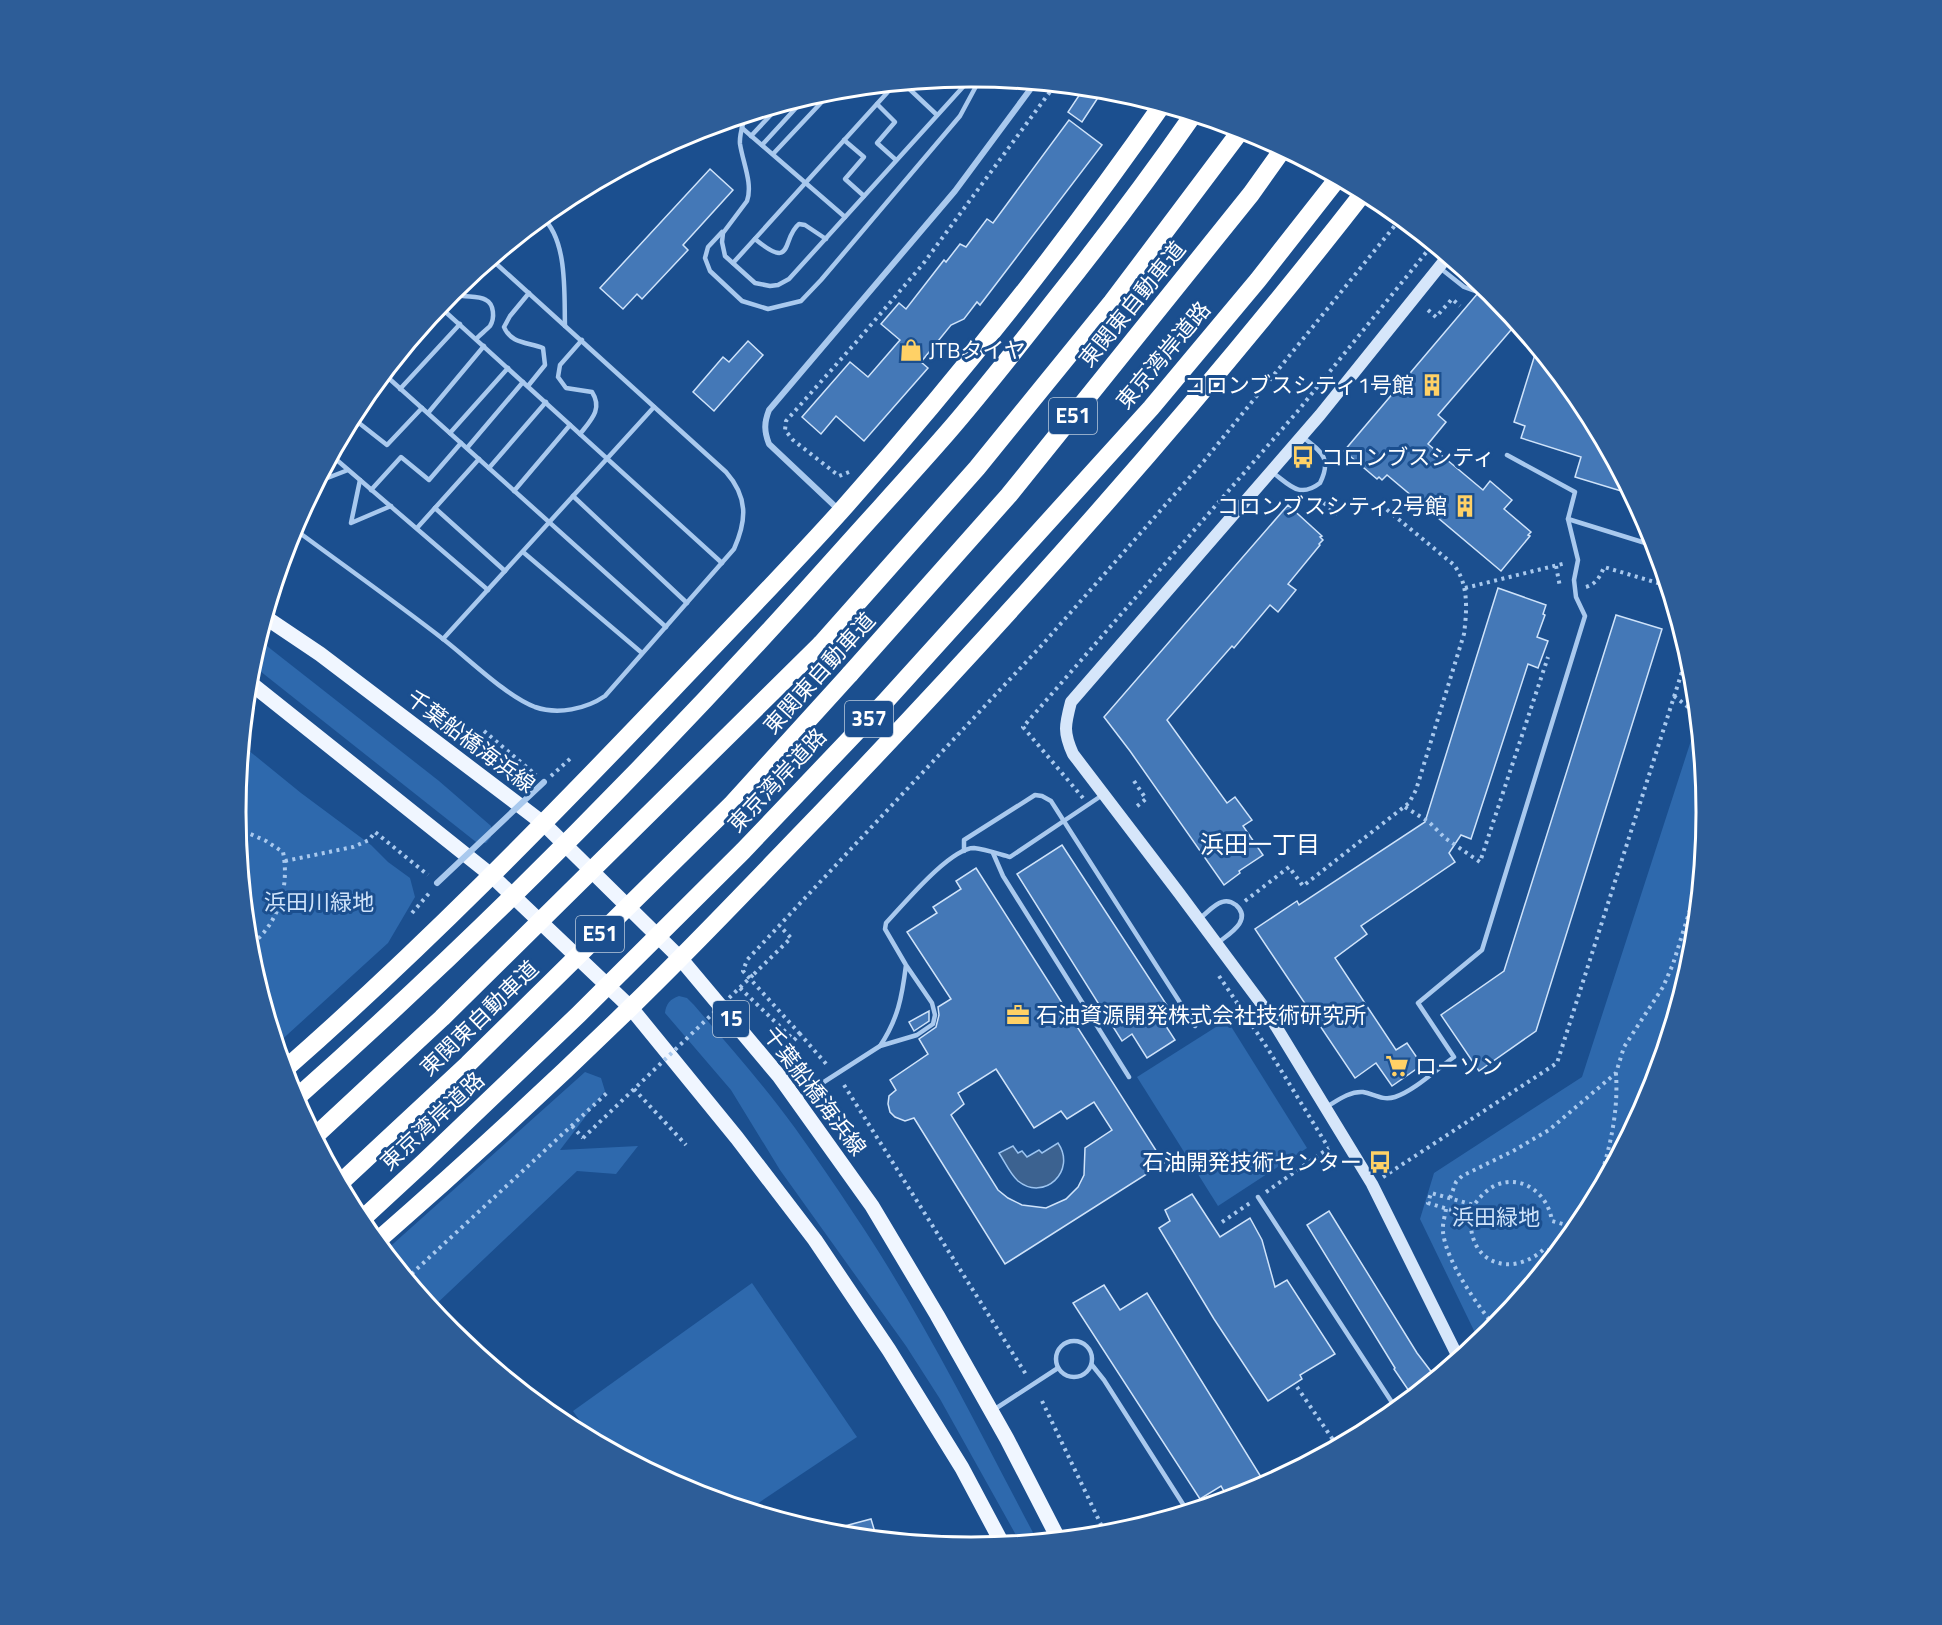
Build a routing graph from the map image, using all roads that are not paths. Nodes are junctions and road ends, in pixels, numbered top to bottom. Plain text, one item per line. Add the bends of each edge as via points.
1 (962, 87) edge
2 (976, 87) edge
3 (911, 90) edge
4 (1030, 90) edge
5 (888, 92) edge
6 (821, 103) edge
7 (877, 104) junction
8 (795, 109) edge
9 (1157, 112) edge
10 (937, 115) junction
11 (770, 116) edge
12 (1188, 121) edge
13 (743, 124) edge
14 (742, 128) junction
15 (752, 136) junction
16 (1236, 137) edge
17 (844, 140) junction
18 (762, 145) junction
19 (773, 154) junction
20 (1278, 156) edge
21 (896, 160) junction
22 (806, 183) junction
23 (1333, 184) edge
24 (864, 196) junction
25 (1358, 199) edge
26 (845, 217) junction
27 (547, 224) edge
28 (727, 226) junction
29 (755, 239) junction
30 (826, 239) junction
31 (1443, 262) edge
32 (733, 263) junction
33 (497, 264) edge
34 (1439, 267) junction
35 (1475, 291) dead end
36 (529, 293) junction
37 (462, 295) edge
38 (446, 312) edge
39 (460, 324) junction
40 (566, 326) junction
41 (476, 339) junction
42 (582, 340) junction
43 (484, 346) junction
44 (508, 368) junction
45 (389, 379) edge
46 (523, 382) junction
47 (528, 386) junction
48 (400, 389) junction
49 (546, 402) junction
50 (654, 407) junction
51 (422, 408) junction
52 (428, 413) junction
53 (359, 423) edge
54 (570, 425) junction
55 (450, 433) junction
56 (580, 434) junction
57 (1302, 436) junction
58 (461, 443) junction
59 (467, 448) junction
60 (1507, 455) dead end
61 (479, 459) junction
62 (607, 459) junction
63 (337, 460) edge
64 (489, 468) junction
65 (348, 470) junction
66 (1272, 472) junction
67 (327, 479) edge
68 (360, 480) junction
69 (371, 490) junction
70 (514, 491) junction
71 (573, 496) junction
72 (391, 506) junction
73 (435, 507) junction
74 (840, 512) junction
75 (1568, 519) junction
76 (549, 522) junction
77 (417, 528) junction
78 (301, 534) edge
79 (1644, 542) edge
80 (523, 552) junction
81 (722, 563) junction
82 (505, 571) junction
83 (488, 590) junction
84 (687, 603) junction
85 (271, 621) edge
86 (666, 627) junction
87 (443, 639) junction
88 (642, 653) junction
89 (256, 688) edge
90 (544, 782) road end
91 (1104, 794) junction
92 (1064, 822) junction
93 (544, 824) junction
94 (964, 851) junction
95 (993, 853) junction
96 (491, 875) junction
97 (437, 883) road end
98 (1199, 919) junction
99 (1217, 943) junction
100 (680, 958) junction
101 (906, 965) junction
102 (631, 1008) junction
103 (1195, 1026) dead end
104 (880, 1046) junction
105 (291, 1064) edge
106 (1129, 1077) dead end
107 (302, 1093) edge
108 (796, 1100) junction
109 (1325, 1107) junction
110 (319, 1132) edge
111 (345, 1178) edge
112 (1258, 1197) dead end
113 (367, 1215) edge
114 (382, 1236) edge
115 (1456, 1351) edge
116 (1092, 1365) junction
117 (1058, 1368) junction
118 (1392, 1403) edge
119 (991, 1412) junction
120 (1184, 1505) edge
121 (1055, 1533) edge
122 (999, 1537) edge

1 - 10 lane
2 - 28 lane via 960,116 801,301 768,309 742,301 710,271 706,252
3 - 10 lane
4 - 74 street via 955,192 769,410 765,435 769,444
5 - 7 lane
6 - 19 lane
7 - 17 lane
7 - 21 lane via 895,122 877,143
8 - 18 lane
9 - 74 highway via 1057,251
10 - 21 lane
11 - 15 lane
12 - 107 highway, bridge via 1127,207 1006,362 755,648 478,930
13 - 14 lane
14 - 15 lane
14 - 28 lane via 740,141 749,195
15 - 18 lane
16 - 110 highway, 東関東自動車道 / E51, bridge via 1119,292 977,468 821,644 450,1010
17 - 22 lane
17 - 24 lane via 864,157 845,179
18 - 19 lane
19 - 22 lane
20 - 111 highway, 東関東自動車道 / E51, bridge via 1009,495 731,805 476,1056
21 - 24 lane
22 - 26 lane
22 - 29 lane
23 - 113 highway, 東京湾岸道路 / 357, bridge via 1150,408 884,703 603,990
24 - 26 lane
25 - 100 highway via 1285,293 1016,606
26 - 30 lane
27 - 40 lane via 556,238 563,268
28 - 32 lane via 722,242 725,256
29 - 30 lane via 775,252 782,252 799,224
29 - 32 lane
30 - 32 lane via 789,279 778,285 755,283
31 - 34 street
33 - 36 lane
34 - 35 lane
34 - 57 street
36 - 40 lane
36 - 47 lane via 504,327 514,339 543,348 545,365
37 - 41 lane via 479,297 491,304 490,326
38 - 39 lane
39 - 41 lane
39 - 48 lane
40 - 42 lane
41 - 43 lane
42 - 50 lane
42 - 56 lane via 560,365 558,377 566,388 592,392 596,398 596,413
43 - 44 lane
43 - 52 lane
44 - 46 lane
44 - 55 lane
45 - 48 lane
46 - 47 lane
46 - 59 lane
47 - 49 lane
48 - 51 lane
49 - 54 lane
49 - 64 lane
50 - 62 lane
50 - 81 lane via 736,484 744,515 739,539
51 - 52 lane
51 - 53 lane via 387,445
52 - 55 lane
54 - 56 lane
54 - 70 lane
55 - 58 lane
56 - 62 lane
57 - 66 street
57 - 66 lane via 1324,457 1326,465 1320,483 1309,490 1297,490
58 - 59 lane
58 - 69 lane via 429,480 401,457
59 - 61 lane
60 - 75 lane via 1575,492
61 - 64 lane
61 - 73 lane
62 - 71 lane
62 - 81 lane
63 - 65 lane
64 - 70 lane
65 - 67 lane
65 - 68 lane
66 - 91 street via 1071,702 1065,727 1067,742
68 - 69 lane
68 - 72 lane via 351,522
69 - 72 lane
70 - 76 lane
71 - 76 lane
71 - 84 lane
72 - 77 lane
73 - 77 lane
73 - 82 lane
74 - 93 highway
75 - 79 lane
75 - 109 lane via 1578,560 1576,597 1585,616 1482,950 1418,1003 1454,1057 1395,1097 1382,1099 1362,1092
76 - 80 lane
76 - 86 lane
77 - 83 lane
78 - 87 lane
80 - 82 lane
80 - 88 lane
81 - 84 lane
82 - 83 lane
83 - 87 lane
84 - 86 lane
85 - 93 main road, 千葉船橋海浜線 / 15
86 - 88 lane
87 - 88 lane via 508,691 544,709 570,710 595,703
89 - 96 main road
90 - 97 street, bridge
91 - 92 lane
91 - 98 street
92 - 94 lane via 1051,801 1035,795 964,840
92 - 95 lane via 1010,857
92 - 103 lane
93 - 96 highway
93 - 100 main road, 千葉船橋海浜線 / 15
94 - 95 lane via 973,848
94 - 101 lane via 941,865 886,923 885,928
95 - 106 lane via 1003,876
96 - 102 main road
96 - 105 highway
98 - 99 street
98 - 99 lane via 1220,902 1238,907 1240,925
99 - 109 street via 1266,1010
100 - 102 highway
100 - 108 main road, 千葉船橋海浜線 / 15
101 - 104 lane via 898,1013
101 - 104 lane via 932,1003 934,1022 916,1035
102 - 114 highway
102 - 122 main road via 815,1240 889,1350 962,1468
104 - 108 lane
108 - 119 main road, 千葉船橋海浜線 / 15 via 872,1206
109 - 115 street via 1372,1184
112 - 118 lane
116 - 117 lane via 1084,1374 1073,1377
116 - 117 lane via 1088,1347 1073,1340 1066,1341 1058,1350
116 - 120 lane
117 - 119 lane
119 - 121 main road, 千葉船橋海浜線 / 15

